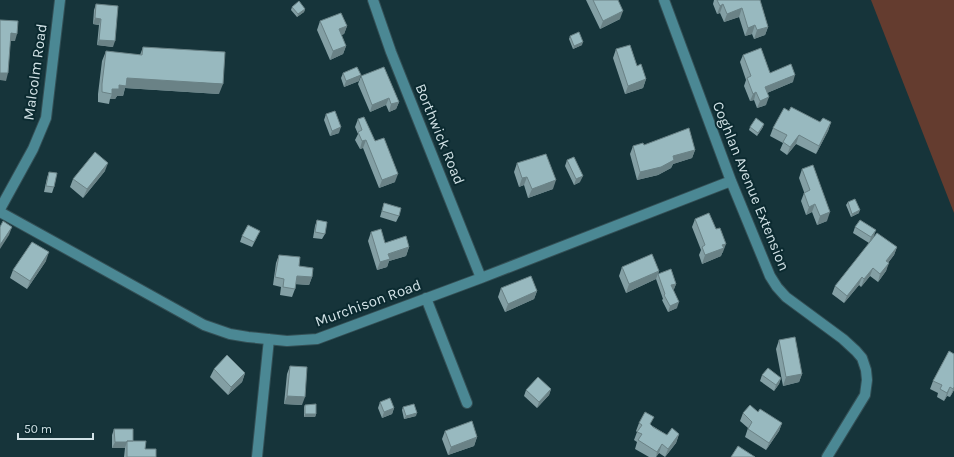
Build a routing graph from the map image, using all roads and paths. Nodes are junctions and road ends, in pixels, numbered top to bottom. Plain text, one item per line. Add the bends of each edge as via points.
1 (60, 0) edge
2 (373, 0) edge
3 (664, 0) edge
4 (731, 181) junction
5 (0, 210) edge
6 (481, 278) junction
7 (426, 298) junction
8 (269, 339) junction
9 (467, 403) dead end
10 (257, 457) edge
11 (827, 457) edge

1 - 5 street, Malcolm Road via 46,118 33,149
2 - 6 street, Borthwick Road
3 - 4 street, Coghlan Avenue Extension
4 - 6 street, Murchison Road
4 - 11 street, Coghlan Avenue Extension via 770,276 777,287 786,297 856,350 862,358 867,380 865,395
5 - 8 street, Murchison Road via 204,325 230,334
6 - 7 street, Murchison Road
7 - 8 street, Murchison Road via 317,339
7 - 9 street
8 - 10 street

